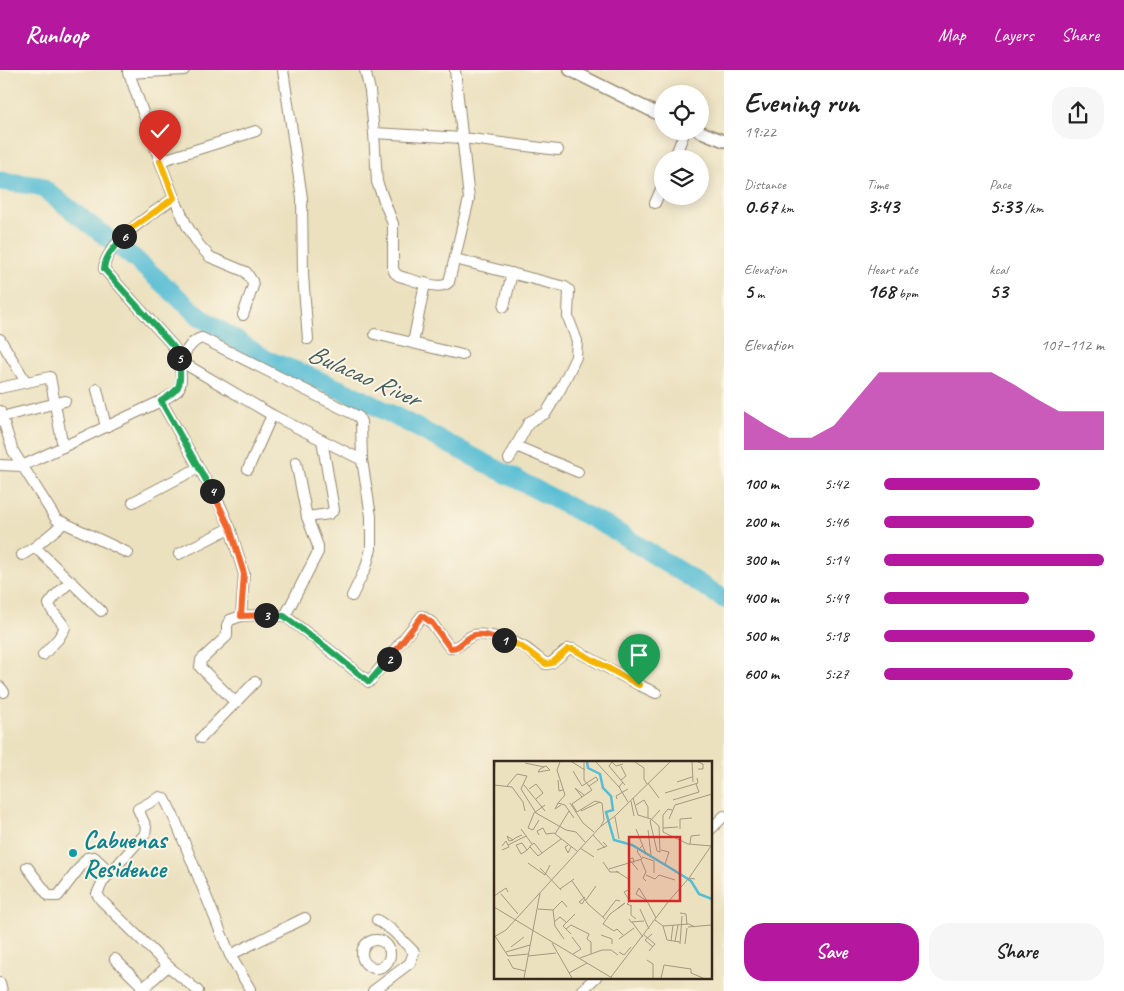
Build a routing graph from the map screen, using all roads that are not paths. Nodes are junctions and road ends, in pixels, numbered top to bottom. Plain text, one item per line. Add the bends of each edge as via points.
1 (184, 70) edge
2 (283, 70) edge
3 (365, 70) edge
4 (455, 70) edge
5 (570, 70) edge
6 (128, 72) edge
7 (654, 112) edge
8 (256, 131) dead end
9 (374, 133) junction
10 (709, 135) edge
11 (463, 138) junction
12 (724, 140) edge
13 (558, 150) dead end
14 (160, 161) junction
15 (174, 198) junction
16 (455, 259) junction
17 (512, 273) junction
18 (425, 283) junction
19 (504, 307) dead end
20 (243, 315) dead end
21 (375, 334) dead end
22 (0, 339) edge
23 (308, 339) dead end
24 (413, 343) junction
25 (462, 355) dead end
26 (180, 361) junction
27 (26, 382) junction
28 (0, 388) edge
29 (98, 389) dead end
30 (161, 401) junction
31 (61, 403) junction
32 (4, 413) edge
33 (272, 415) junction
34 (106, 427) junction
35 (322, 440) junction
36 (516, 446) junction
37 (63, 447) junction
38 (510, 459) dead end
39 (362, 460) junction
40 (296, 462) dead end
41 (0, 465) edge
42 (22, 466) junction
43 (198, 468) junction
44 (248, 469) dead end
45 (578, 472) dead end
46 (133, 502) dead end
47 (307, 517) junction
48 (64, 523) junction
49 (230, 528) junction
50 (35, 547) junction
51 (128, 553) dead end
52 (179, 554) dead end
53 (22, 555) dead end
54 (71, 581) junction
55 (352, 596) dead end
56 (101, 611) dead end
57 (241, 616) junction
58 (284, 616) junction
59 (43, 655) dead end
60 (255, 682) dead end
61 (656, 693) dead end
62 (236, 704) junction
63 (201, 738) dead end
64 (724, 816) edge
65 (712, 828) edge
66 (27, 867) dead end
67 (110, 872) junction
68 (305, 918) dead end
69 (377, 920) dead end
70 (230, 955) junction
71 (115, 959) dead end
72 (384, 965) dead end
73 (168, 966) junction
74 (391, 978) junction
75 (595, 978) edge
76 (0, 983) edge
77 (142, 989) edge
78 (192, 990) edge
79 (248, 990) edge
80 (2, 991) edge
81 (373, 991) edge
82 (581, 991) edge

1 - 6 street
2 - 23 street via 302,198
3 - 9 street
4 - 11 street
5 - 7 street
6 - 14 street
8 - 14 street
9 - 11 street
9 - 18 street via 377,182 393,224 393,269 399,276
10 - 12 street
11 - 13 street
11 - 16 street via 469,199
14 - 15 street
15 - 20 street via 199,245 210,256 246,272 252,280
15 - 26 street via 132,228 109,254 104,269 174,347
16 - 17 street
16 - 18 street via 447,285 439,287
17 - 19 street
17 - 36 street via 569,290 568,317 578,351 546,413 529,422
18 - 24 street
21 - 24 street
22 - 27 street
24 - 25 street
26 - 30 street via 180,385 177,391
26 - 33 street
26 - 39 street via 196,340 202,338 359,417
27 - 28 street
27 - 31 street via 50,377
29 - 34 street
30 - 34 street
30 - 43 street
31 - 32 street
31 - 37 street
32 - 42 street via 13,452
33 - 35 street
33 - 44 street
34 - 37 street
35 - 39 street
35 - 47 street via 334,510 329,514
36 - 38 street
36 - 45 street
37 - 42 street
39 - 55 street via 371,516 371,549
40 - 47 street
41 - 42 street
42 - 48 street via 56,519
43 - 46 street
43 - 49 street
47 - 58 street via 318,552
48 - 50 street
48 - 51 street
49 - 52 street
49 - 57 street via 244,574
50 - 53 street
50 - 54 street
54 - 56 street
54 - 59 street via 49,604 65,628
57 - 58 street
57 - 62 street via 230,620 227,636 199,664
58 - 61 street via 369,682 422,616 432,623 450,648 467,638 484,635 516,643 546,664 573,649
60 - 62 street
62 - 63 street
64 - 65 street
66 - 67 street via 52,897 58,896 87,858 94,857
67 - 70 street via 146,830 138,809 164,798
67 - 73 street via 98,894 101,900
68 - 70 street
69 - 74 street via 414,952 410,963
70 - 79 street
71 - 77 street
72 - 74 street
73 - 77 street
73 - 78 street
74 - 81 street
75 - 82 street
76 - 80 street

